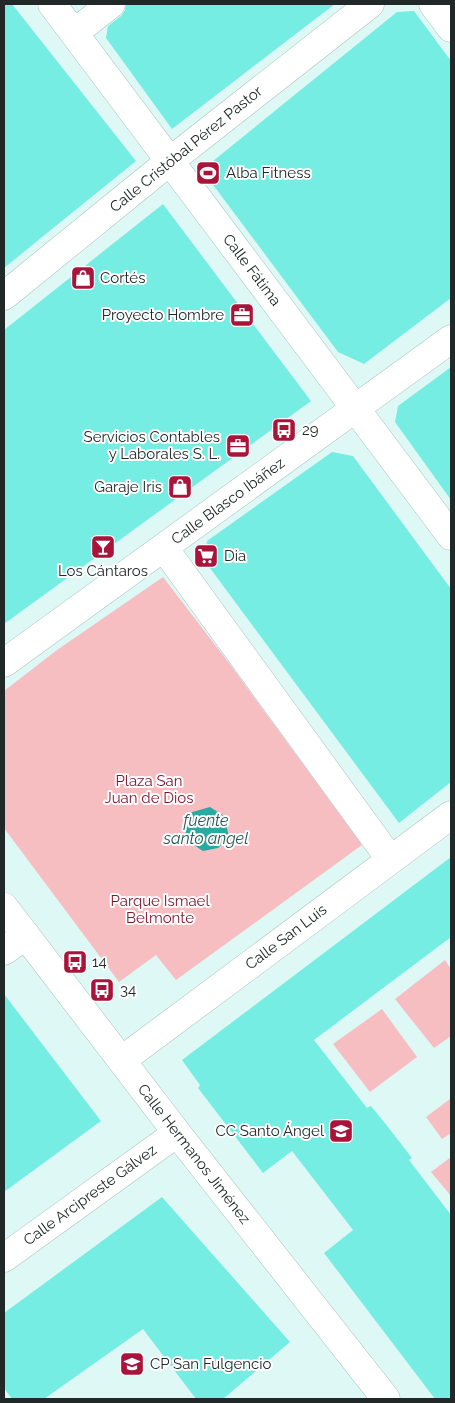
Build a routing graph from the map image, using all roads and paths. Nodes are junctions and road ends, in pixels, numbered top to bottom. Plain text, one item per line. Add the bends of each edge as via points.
1 (52, 4) edge
2 (110, 4) edge
3 (370, 4) edge
4 (433, 4) edge
5 (451, 28) edge
6 (74, 33) junction
7 (170, 161) junction
8 (4, 296) edge
9 (451, 339) edge
10 (355, 407) junction
11 (451, 536) edge
12 (164, 548) junction
13 (4, 663) edge
14 (451, 815) edge
15 (390, 859) junction
16 (4, 907) edge
17 (26, 935) junction
18 (4, 951) edge
19 (122, 1060) junction
20 (177, 1133) junction
21 (4, 1258) edge
22 (386, 1399) edge

1 - 6 street, Calle Fátima
2 - 6 street
3 - 7 street, Calle Cristóbal Pérez Pastor
4 - 5 street
6 - 7 street, Calle Fátima
7 - 8 street, Calle Cristóbal Pérez Pastor
7 - 10 street, Calle Fátima
9 - 10 street, Calle Blasco Ibáñez
10 - 11 street, Calle Fátima
10 - 12 street, Calle Blasco Ibáñez
12 - 13 street, Calle Blasco Ibáñez
12 - 15 street
14 - 15 street, Calle San Luis
15 - 19 street, Calle San Luis
16 - 17 street, Calle Hermanos Jiménez
17 - 18 street
17 - 19 street, Calle Hermanos Jiménez
19 - 20 street, Calle Hermanos Jiménez
20 - 21 street, Calle Arcipreste Gálvez
20 - 22 street, Calle Hermanos Jiménez

